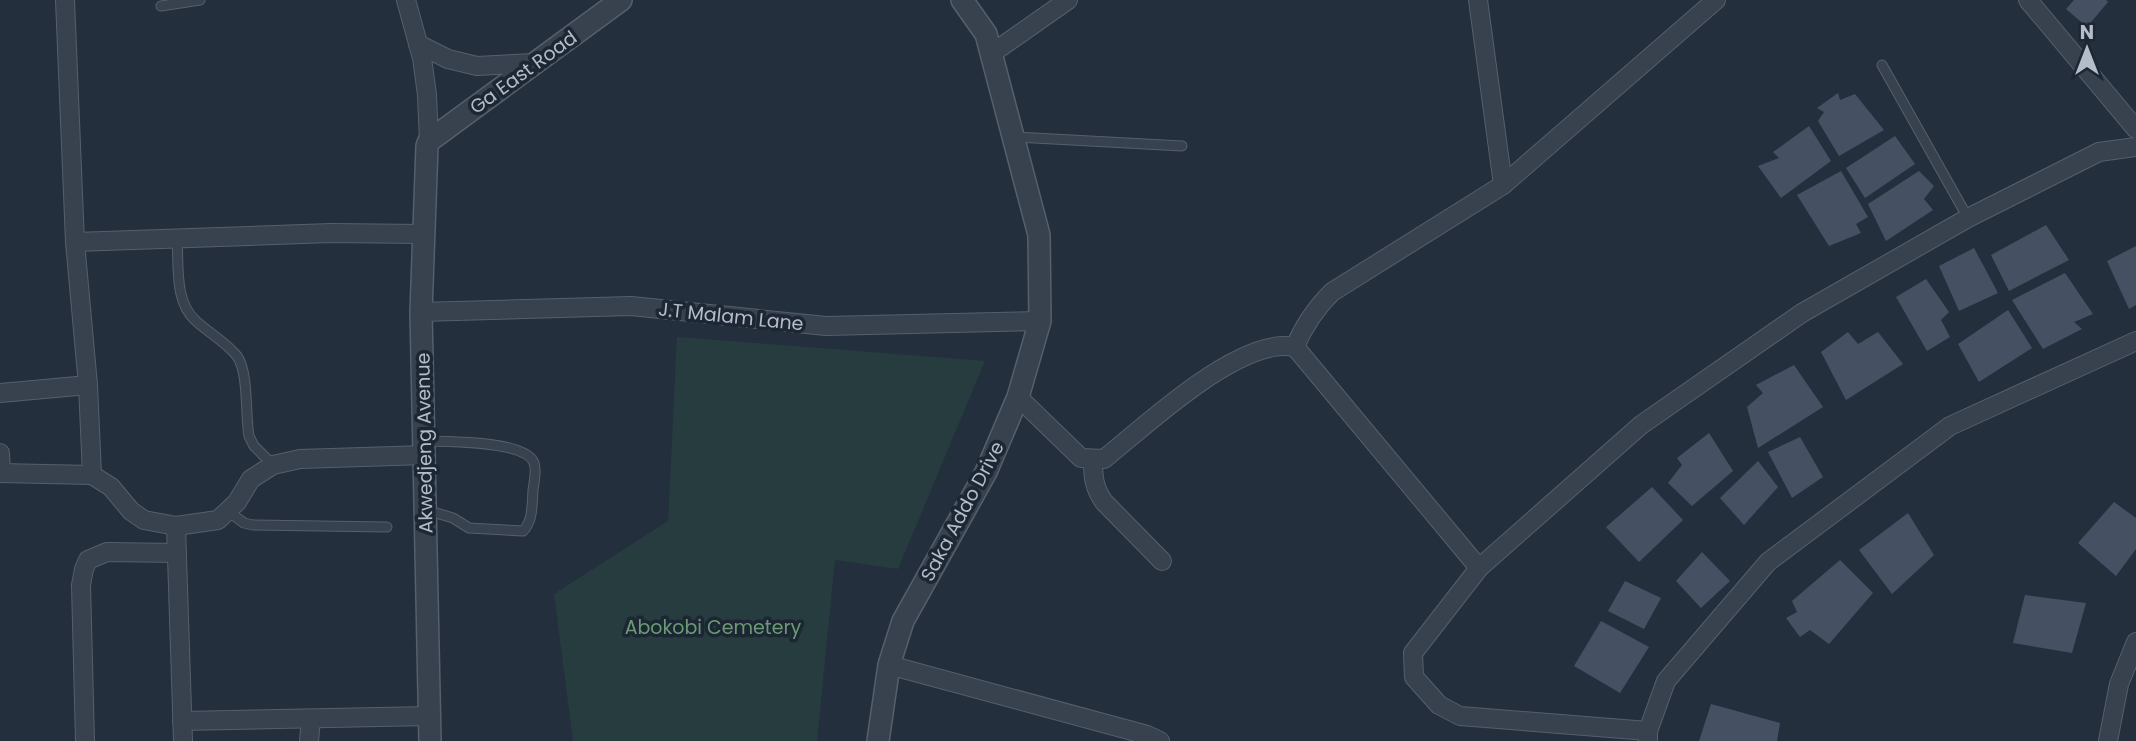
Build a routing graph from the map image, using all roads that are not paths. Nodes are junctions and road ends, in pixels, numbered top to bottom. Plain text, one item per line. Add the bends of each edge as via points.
1 (65, 0) edge
2 (200, 0) edge
3 (405, 0) edge
4 (621, 0) edge
5 (962, 0) edge
6 (1068, 0) edge
7 (1478, 0) edge
8 (1716, 0) edge
9 (2028, 0) edge
10 (161, 6) dead end
11 (418, 44) junction
12 (991, 54) junction
13 (533, 63) junction
14 (1882, 65) dead end
15 (2136, 129) edge
16 (1014, 136) junction
17 (428, 144) junction
18 (1182, 146) dead end
19 (2136, 147) edge
20 (1503, 185) junction
21 (1968, 218) junction
22 (423, 234) junction
23 (177, 239) junction
24 (75, 242) junction
25 (421, 312) junction
26 (1040, 321) junction
27 (2136, 341) edge
28 (1295, 347) junction
29 (88, 385) junction
30 (0, 393) edge
31 (1018, 397) junction
32 (425, 448) junction
33 (0, 453) edge
34 (1093, 460) junction
35 (273, 466) junction
36 (1, 473) edge
37 (92, 475) junction
38 (426, 510) junction
39 (229, 512) junction
40 (176, 526) junction
41 (387, 527) dead end
42 (177, 553) junction
43 (1163, 561) dead end
44 (1479, 568) junction
45 (2136, 642) edge
46 (889, 666) junction
47 (430, 716) junction
48 (311, 719) junction
49 (182, 722) junction
50 (1648, 736) edge
51 (85, 741) edge
52 (183, 741) edge
53 (309, 741) edge
54 (430, 741) edge
55 (878, 741) edge
56 (1160, 741) edge
57 (2108, 741) edge

1 - 24 street
2 - 10 lane
3 - 11 street
4 - 13 street, Ga East Road
5 - 12 street, Saka Addo Drive via 986,34
6 - 12 street
7 - 20 street
8 - 20 street
9 - 15 street
11 - 13 street via 448,60 477,66
11 - 17 street via 427,95
12 - 16 street, Saka Addo Drive
13 - 17 street, Ga East Road
14 - 21 lane
16 - 18 lane
16 - 26 street, Saka Addo Drive via 1039,235
17 - 22 street, Akwedjeng Avenue
19 - 21 street via 2099,152
20 - 28 street via 1332,292 1315,308
21 - 44 street via 1802,313 1641,425
22 - 23 street
22 - 25 street, Akwedjeng Avenue
23 - 24 street
23 - 35 lane via 180,295 186,310 237,356 243,369 248,436
24 - 29 street
25 - 26 street, J.T Malam Lane via 631,306 826,326
25 - 32 street, Akwedjeng Avenue
26 - 31 street, Saka Addo Drive
27 - 50 street via 1951,426 1768,562 1666,681
28 - 34 street via 1276,346 1239,359 1183,394 1104,460
28 - 44 street
29 - 30 street
29 - 37 street
31 - 34 street via 1081,458
31 - 46 street, Saka Addo Drive via 986,472 903,621
32 - 35 street via 300,459
32 - 38 street, Akwedjeng Avenue
32 - 38 lane via 502,445 535,463 530,524 523,531 468,528 443,513
33 - 36 street
34 - 43 street via 1093,481 1104,502
35 - 39 street via 251,480
36 - 37 street
37 - 40 street via 144,520
38 - 47 street, Akwedjeng Avenue
39 - 40 street via 218,520
39 - 41 lane via 253,525
40 - 42 street
42 - 49 street
42 - 51 street via 107,552 88,560 81,585
44 - 50 street via 1413,653 1414,677 1439,705 1460,716
45 - 57 street via 2119,684
46 - 55 street, Saka Addo Drive
46 - 56 street
47 - 48 street
47 - 54 street, Akwedjeng Avenue
48 - 49 street
48 - 53 street
49 - 52 street

